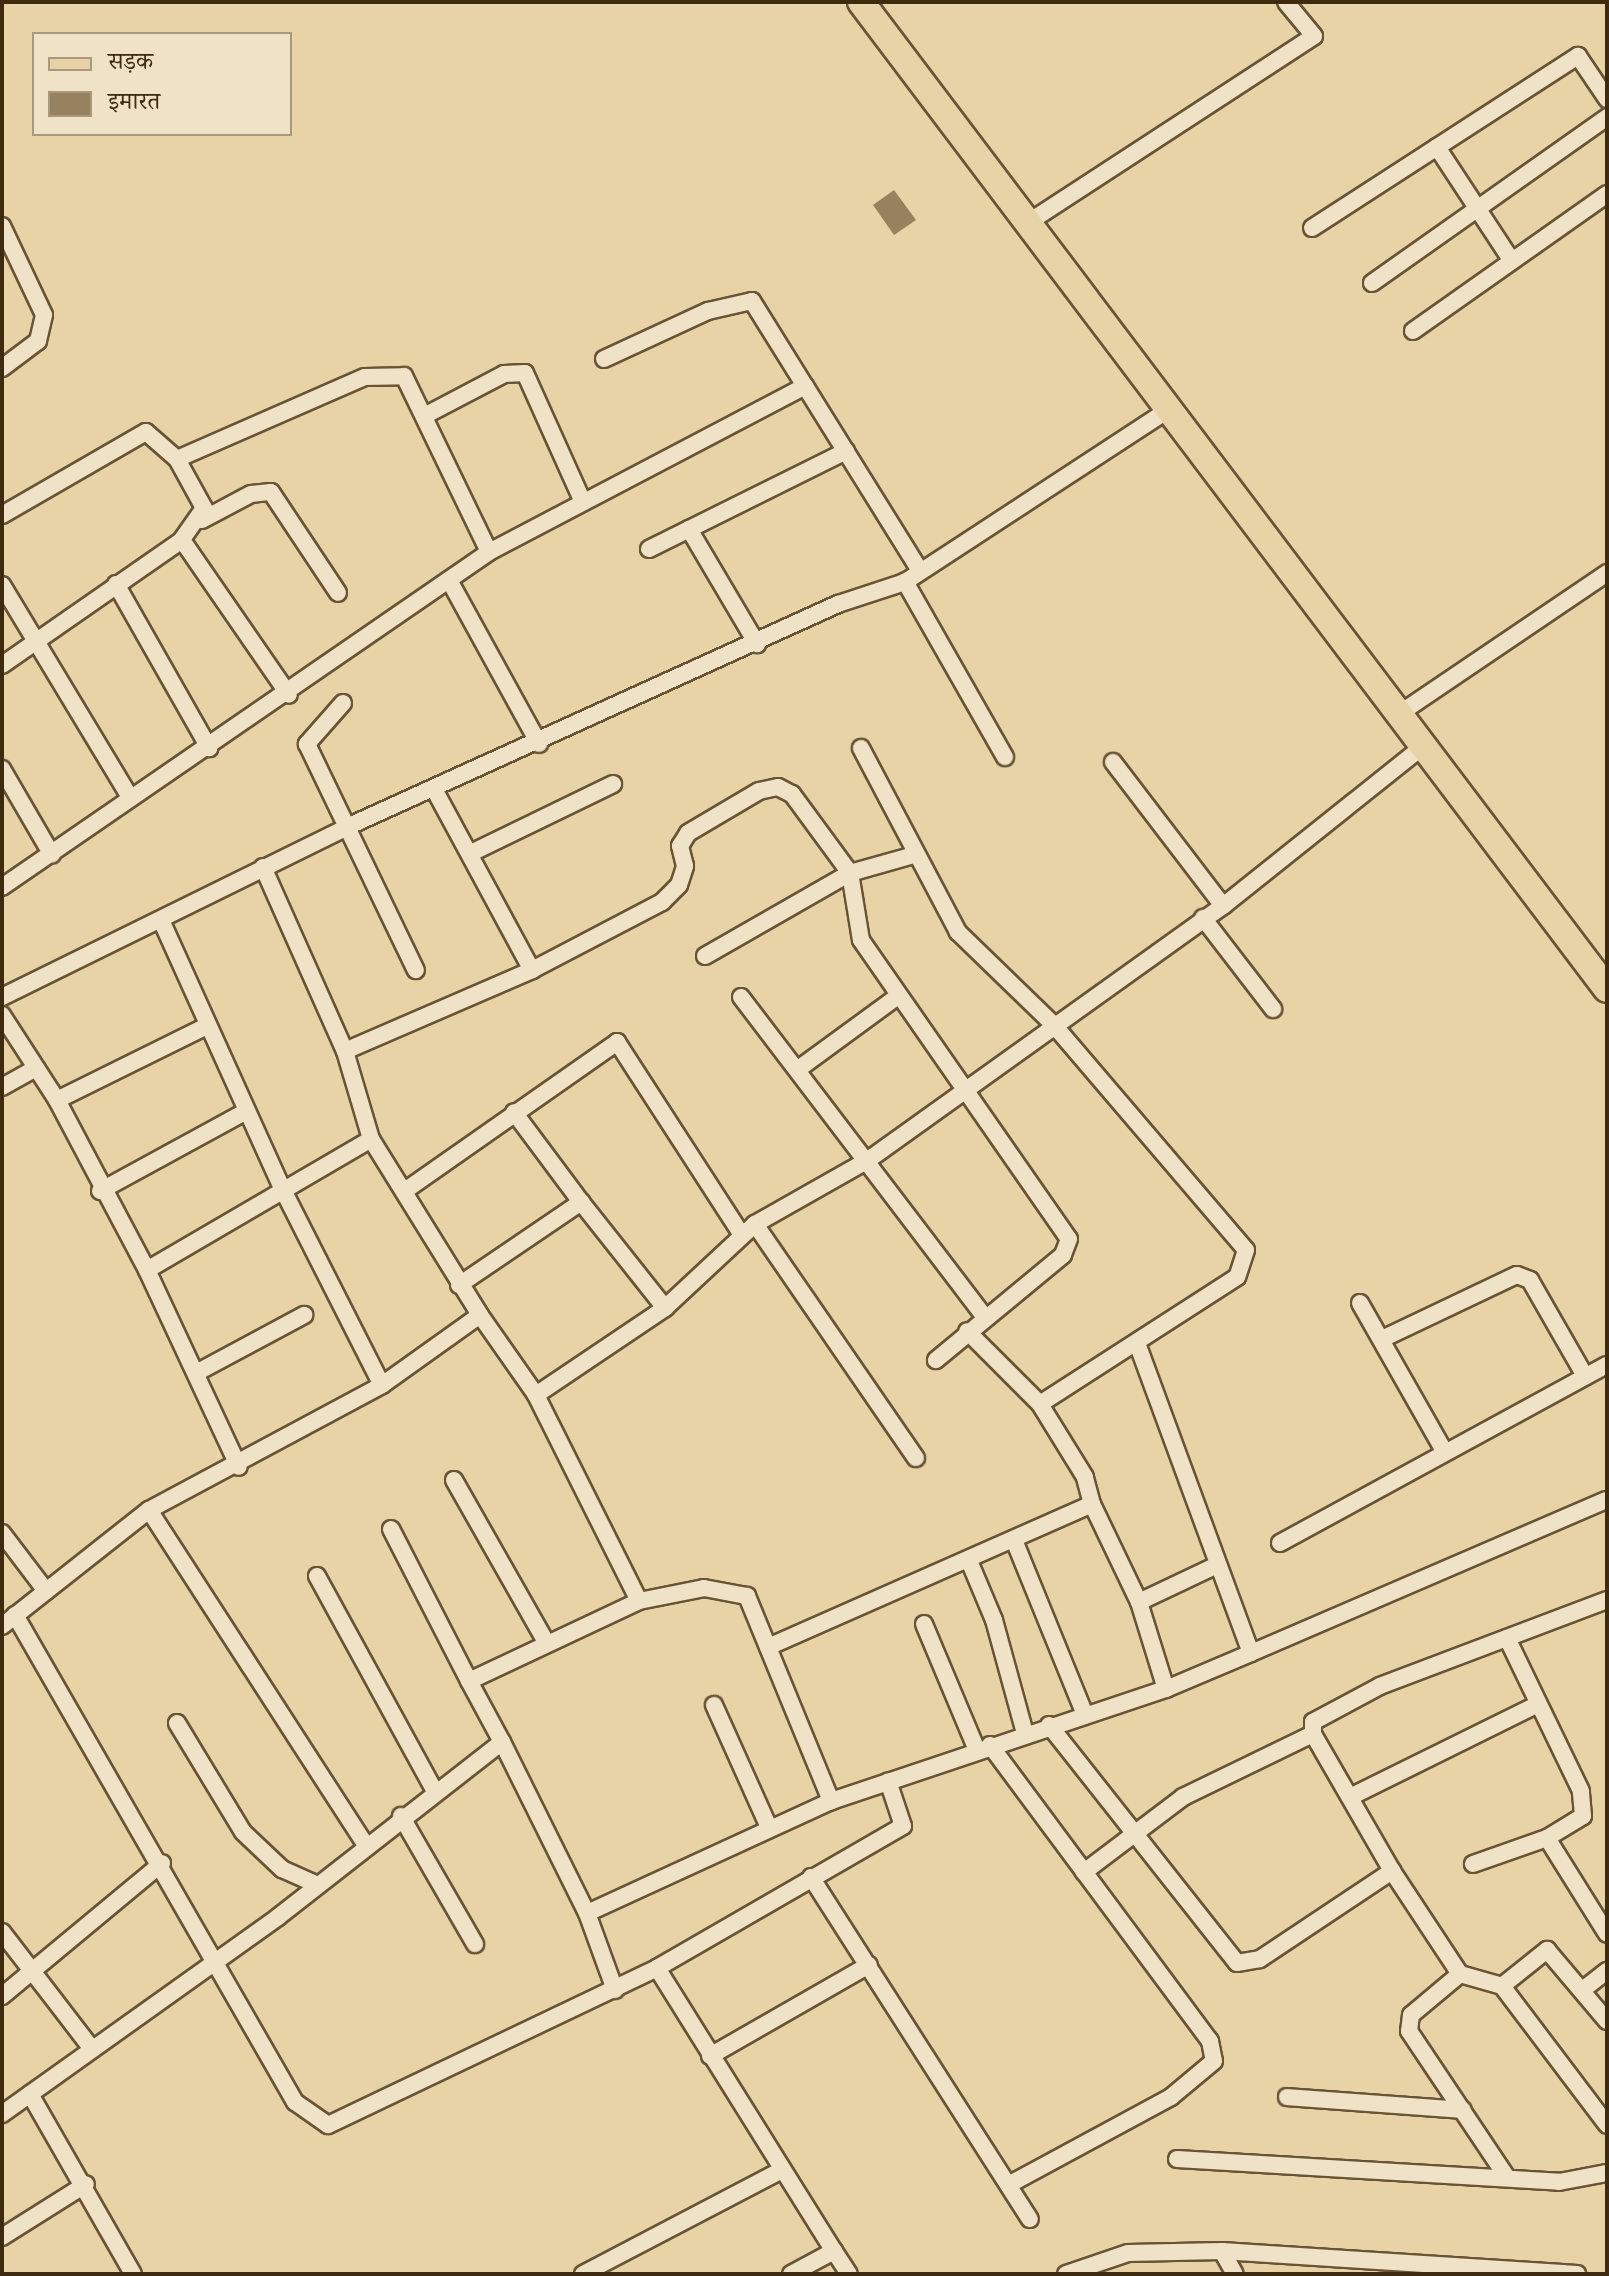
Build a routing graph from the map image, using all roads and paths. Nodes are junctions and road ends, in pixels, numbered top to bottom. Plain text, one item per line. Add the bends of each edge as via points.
1 (861, 2) edge
2 (1291, 4) edge
3 (1607, 99) edge
4 (1607, 117) edge
5 (1437, 147) junction
6 (1607, 194) edge
7 (1478, 209) junction
8 (1029, 222) junction
9 (2, 226) edge
10 (1312, 228) dead end
11 (1512, 261) junction
12 (1372, 283) dead end
13 (1413, 331) dead end
14 (604, 359) dead end
15 (2, 368) edge
16 (805, 386) junction
17 (1168, 410) junction
18 (426, 415) junction
19 (846, 451) junction
20 (177, 459) junction
21 (583, 502) junction
22 (2, 515) edge
23 (202, 520) junction
24 (689, 529) junction
25 (182, 540) junction
26 (649, 549) dead end
27 (489, 552) junction
28 (920, 571) junction
29 (1607, 573) edge
30 (449, 580) junction
31 (905, 582) junction
32 (116, 584) junction
33 (2, 585) edge
34 (338, 593) dead end
35 (36, 640) junction
36 (757, 644) junction
37 (2, 665) edge
38 (289, 695) junction
39 (343, 703) dead end
40 (1402, 712) junction
41 (539, 744) junction
42 (1426, 744) junction
43 (209, 748) junction
44 (861, 748) dead end
45 (1005, 757) dead end
46 (1113, 762) dead end
47 (2, 769) edge
48 (613, 784) dead end
49 (434, 789) junction
50 (130, 797) junction
51 (349, 826) junction
52 (471, 853) junction
53 (52, 855) junction
54 (914, 855) junction
55 (263, 867) junction
56 (850, 873) junction
57 (2, 887) edge
58 (1223, 906) junction
59 (1203, 918) junction
60 (161, 920) junction
61 (705, 956) dead end
62 (416, 970) dead end
63 (532, 970) junction
64 (1607, 989) edge
65 (898, 996) junction
66 (2, 997) edge
67 (741, 997) dead end
68 (1273, 1009) dead end
69 (2, 1015) edge
70 (1053, 1024) junction
71 (207, 1026) junction
72 (345, 1051) junction
73 (801, 1067) junction
74 (36, 1068) junction
75 (967, 1086) junction
76 (2, 1087) edge
77 (57, 1100) junction
78 (247, 1111) junction
79 (514, 1112) junction
80 (371, 1139) junction
81 (868, 1160) junction
82 (406, 1190) junction
83 (100, 1191) junction
84 (284, 1192) junction
85 (581, 1202) junction
86 (748, 1229) junction
87 (147, 1270) junction
88 (459, 1285) junction
89 (1360, 1303) dead end
90 (665, 1308) junction
91 (304, 1315) dead end
92 (480, 1315) junction
93 (985, 1317) junction
94 (967, 1331) junction
95 (1382, 1339) junction
96 (1137, 1343) junction
97 (936, 1360) dead end
98 (1607, 1365) edge
99 (196, 1373) junction
100 (1585, 1376) junction
101 (382, 1385) junction
102 (536, 1395) junction
103 (1040, 1404) junction
104 (1443, 1449) junction
105 (916, 1458) dead end
106 (239, 1467) junction
107 (454, 1480) dead end
108 (1607, 1500) edge
109 (1092, 1504) junction
110 (149, 1510) junction
111 (391, 1529) dead end
112 (2, 1533) edge
113 (1014, 1540) junction
114 (1280, 1543) dead end
115 (970, 1563) junction
116 (1215, 1566) junction
117 (317, 1576) dead end
118 (46, 1591) junction
119 (1607, 1600) edge
120 (639, 1601) junction
121 (1139, 1602) junction
122 (9, 1621) edge
123 (924, 1624) dead end
124 (1507, 1638) junction
125 (546, 1642) junction
126 (768, 1647) junction
127 (1251, 1653) junction
128 (469, 1681) junction
129 (1166, 1689) junction
130 (714, 1705) dead end
131 (1536, 1705) junction
132 (1084, 1712) junction
133 (177, 1723) dead end
134 (1049, 1725) junction
135 (1025, 1733) junction
136 (1313, 1734) junction
137 (502, 1742) junction
138 (984, 1748) junction
139 (888, 1781) junction
140 (434, 1790) junction
141 (1350, 1797) junction
142 (831, 1801) junction
143 (401, 1816) junction
144 (768, 1825) junction
145 (1136, 1828) junction
146 (1547, 1838) junction
147 (366, 1845) junction
148 (162, 1863) junction
149 (1473, 1864) dead end
150 (1392, 1871) junction
151 (1084, 1872) junction
152 (811, 1877) junction
153 (314, 1883) junction
154 (587, 1913) junction
155 (2, 1932) edge
156 (1607, 1934) edge
157 (475, 1944) dead end
158 (212, 1960) junction
159 (869, 1965) junction
160 (657, 1968) junction
161 (1607, 1971) edge
162 (34, 1974) junction
163 (1460, 1974) junction
164 (1502, 1986) junction
165 (1585, 1988) junction
166 (615, 1990) junction
167 (2, 1996) edge
168 (1607, 2021) edge
169 (92, 2049) junction
170 (710, 2056) junction
171 (30, 2094) junction
172 (1287, 2097) dead end
173 (1463, 2110) junction
174 (2, 2114) edge
175 (1607, 2125) edge
176 (1177, 2159) dead end
177 (780, 2171) junction
178 (1607, 2173) edge
179 (1506, 2176) junction
180 (86, 2184) junction
181 (1010, 2184) junction
182 (1030, 2219) dead end
183 (2, 2237) edge
184 (834, 2251) junction
185 (1222, 2251) junction
186 (1503, 2270) edge
187 (133, 2274) edge
188 (583, 2274) edge
189 (791, 2274) edge
190 (849, 2274) edge
191 (1066, 2274) edge
192 (1235, 2274) edge
193 (1577, 2274) edge

1 - 8 main road
2 - 8 street via 1314,36
3 - 5 street via 1578,56
4 - 7 street
5 - 7 street
5 - 10 street
6 - 11 street
7 - 11 street
7 - 12 street
8 - 17 main road
9 - 15 street via 44,315 38,341
11 - 13 street
14 - 16 street via 708,311 752,301
16 - 19 street
16 - 21 street
17 - 28 street
17 - 40 main road
18 - 20 street via 404,376 386,372
18 - 21 street via 504,374 525,373
18 - 27 street
19 - 24 street
19 - 28 street
20 - 22 street via 160,437 130,435
20 - 23 street via 197,491
21 - 27 street
23 - 25 street
23 - 34 street via 251,494 271,492
24 - 26 street
24 - 36 street
25 - 32 street
25 - 38 street
27 - 30 street
28 - 31 street
29 - 40 street
30 - 38 street
30 - 41 street
31 - 36 street
31 - 45 street
32 - 35 street
32 - 43 street
33 - 35 street
35 - 37 street
35 - 50 street
36 - 41 street
38 - 43 street
39 - 51 street via 307,744
40 - 42 main road
41 - 49 street
42 - 58 street
42 - 64 main road
43 - 50 street
44 - 54 street
46 - 58 street
47 - 53 street
48 - 52 street
49 - 51 street
49 - 52 street
50 - 53 street
51 - 55 street
51 - 62 street
52 - 63 street
53 - 57 street
54 - 56 street
54 - 70 street via 958,932
55 - 60 street
55 - 72 street
56 - 61 street
56 - 63 street via 792,794 778,787 759,791 688,833 680,846 685,866 679,885 662,902
56 - 65 street via 861,940
58 - 59 street
59 - 68 street
59 - 70 street
60 - 66 street
60 - 71 street
63 - 72 street
65 - 73 street
65 - 75 street
67 - 73 street
69 - 74 street
70 - 75 street
70 - 96 street via 1246,1250 1237,1277
71 - 77 street
71 - 78 street
72 - 80 street
73 - 81 street
74 - 76 street
74 - 77 street
75 - 81 street
75 - 93 street via 1069,1239 1063,1255
77 - 83 street
78 - 83 street
78 - 84 street
79 - 82 street
79 - 85 street
79 - 86 street via 617,1042
80 - 82 street
80 - 84 street
81 - 86 street
81 - 93 street
82 - 88 street
83 - 87 street
84 - 87 street
84 - 101 street
85 - 88 street
85 - 90 street
86 - 90 street
86 - 105 street
87 - 99 street
88 - 92 street
89 - 95 street
90 - 102 street
91 - 99 street
92 - 101 street
92 - 102 street
93 - 94 street
94 - 97 street
94 - 103 street
95 - 100 street via 1517,1275 1530,1280
95 - 104 street
96 - 103 street
96 - 116 street
98 - 100 street
99 - 106 street
100 - 104 street
101 - 106 street
102 - 120 street
103 - 109 street via 1085,1477
104 - 114 street
106 - 110 street
107 - 125 street
108 - 127 street
109 - 113 street
109 - 121 street
110 - 118 street
110 - 147 street
111 - 128 street
112 - 118 street
113 - 115 street
113 - 132 street
115 - 126 street
115 - 135 street via 994,1620
116 - 121 street
116 - 127 street
117 - 140 street
118 - 122 street
119 - 124 street
120 - 125 street
120 - 126 street via 725,1588 747,1596
121 - 129 street
122 - 148 street
123 - 138 street
124 - 131 street
124 - 136 street via 1339,1706 1313,1722
125 - 128 street
126 - 142 street
127 - 129 street
128 - 137 street
129 - 132 street
130 - 144 street
131 - 141 street
131 - 146 street via 1581,1791 1583,1816
132 - 134 street
133 - 153 street via 243,1832 282,1869
134 - 135 street
134 - 145 street
135 - 138 street
136 - 141 street
136 - 145 street
137 - 140 street
137 - 154 street
138 - 139 street
138 - 151 street
139 - 142 street
139 - 152 street via 903,1826
140 - 143 street
141 - 150 street
142 - 144 street
143 - 147 street
143 - 157 street
144 - 154 street
145 - 150 street via 1225,1948 1248,1966
145 - 151 street
146 - 149 street
146 - 156 street
147 - 153 street
148 - 158 street
148 - 162 street
150 - 163 street
151 - 181 street via 1210,2041 1214,2061 1171,2097
152 - 159 street
152 - 160 street
153 - 158 street
154 - 166 street
155 - 162 street
158 - 166 street via 295,2102 328,2125 537,2019
158 - 169 street
159 - 170 street
159 - 181 street
160 - 166 street
160 - 170 street
161 - 165 street
162 - 167 street
162 - 169 street
163 - 164 street
163 - 173 street via 1407,2022
164 - 165 street via 1547,1950
164 - 175 street
165 - 168 street
169 - 171 street
170 - 177 street
171 - 174 street
171 - 180 street
172 - 173 street
173 - 179 street
176 - 179 street
177 - 184 street
177 - 188 street
178 - 179 street via 1559,2182
180 - 183 street
180 - 187 street
181 - 182 street
184 - 189 street
184 - 190 street
185 - 186 street
185 - 191 street via 1128,2253
185 - 192 street
186 - 193 street

